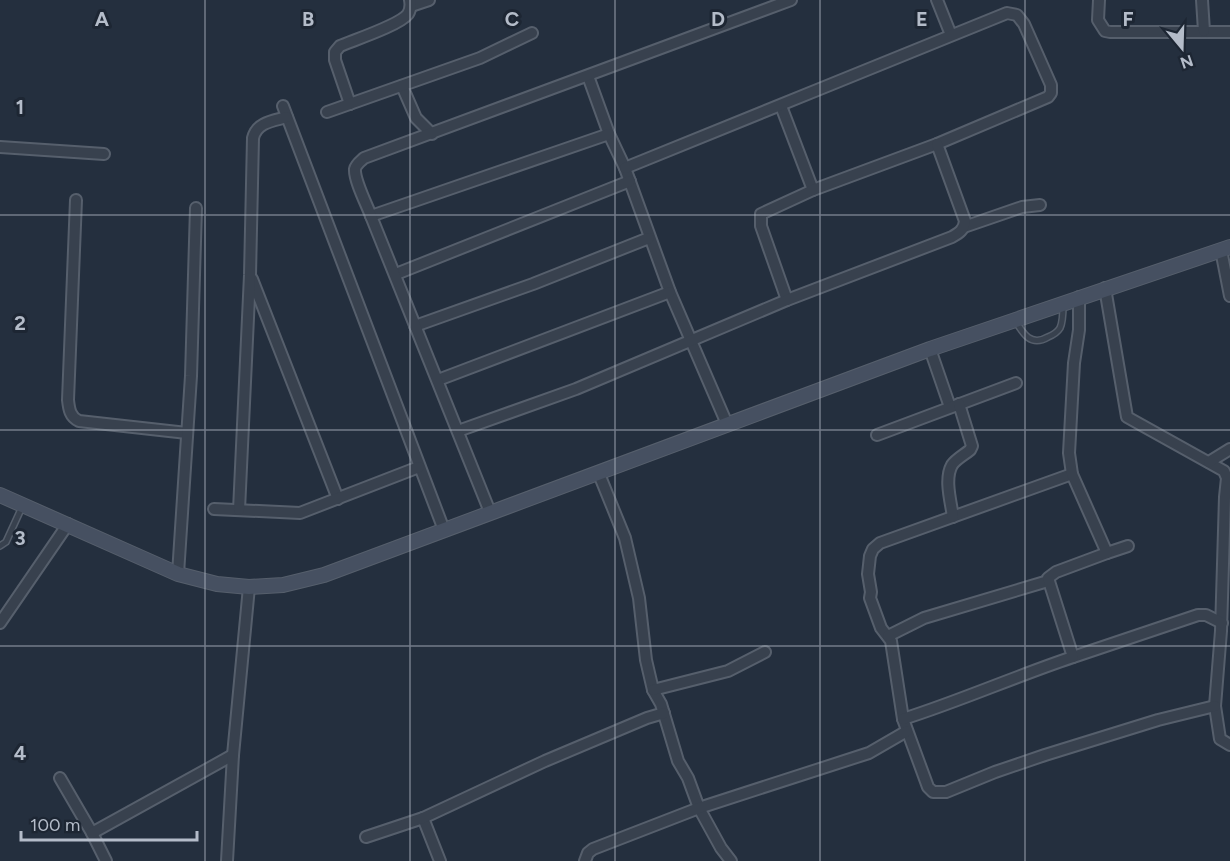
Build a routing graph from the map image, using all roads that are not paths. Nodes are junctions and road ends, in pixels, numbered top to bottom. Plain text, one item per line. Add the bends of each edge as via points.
1 (429, 0) edge
2 (791, 0) edge
3 (937, 0) edge
4 (1099, 0) edge
5 (1202, 0) edge
6 (411, 3) edge
7 (770, 4) edge
8 (1204, 31) junction
9 (1230, 32) edge
10 (532, 33) dead end
11 (951, 36) junction
12 (588, 76) junction
13 (402, 86) junction
14 (350, 104) junction
15 (781, 106) junction
16 (327, 112) dead end
17 (432, 134) junction
18 (609, 134) junction
19 (937, 144) junction
20 (0, 147) edge
21 (104, 154) dead end
22 (625, 168) junction
23 (630, 181) junction
24 (813, 190) junction
25 (76, 200) dead end
26 (1040, 205) dead end
27 (196, 208) dead end
28 (371, 216) junction
29 (964, 227) junction
30 (650, 238) junction
31 (1226, 249) edge
32 (396, 274) junction
33 (250, 275) junction
34 (1105, 288) junction
35 (670, 291) junction
36 (1230, 296) edge
37 (1079, 297) junction
38 (787, 300) junction
39 (1064, 303) junction
40 (1015, 319) junction
41 (415, 326) junction
42 (691, 340) junction
43 (930, 349) junction
44 (438, 380) junction
45 (1016, 383) dead end
46 (954, 405) junction
47 (727, 424) junction
48 (458, 431) junction
49 (188, 433) junction
50 (877, 435) dead end
51 (1230, 449) edge
52 (1209, 462) junction
53 (419, 467) junction
54 (599, 474) junction
55 (1072, 474) junction
56 (0, 495) edge
57 (338, 499) junction
58 (23, 505) junction
59 (214, 509) dead end
60 (239, 510) junction
61 (490, 512) junction
62 (953, 517) junction
63 (68, 524) junction
64 (444, 530) junction
65 (0, 546) edge
66 (1128, 546) dead end
67 (1107, 553) junction
68 (178, 574) junction
69 (1048, 580) junction
70 (249, 587) junction
71 (0, 623) edge
72 (1222, 623) junction
73 (888, 636) junction
74 (765, 652) dead end
75 (1073, 657) junction
76 (653, 690) junction
77 (1215, 706) junction
78 (664, 713) junction
79 (903, 719) junction
80 (907, 731) junction
81 (1230, 745) edge
82 (233, 755) junction
83 (60, 778) dead end
84 (699, 808) junction
85 (423, 818) junction
86 (92, 833) junction
87 (366, 837) dead end
88 (106, 861) edge
89 (227, 861) edge
90 (440, 861) edge
91 (585, 861) edge
92 (731, 861) edge

1 - 6 street
2 - 7 street
3 - 11 street
4 - 8 street via 1098,20 1105,30
5 - 8 street
6 - 14 street via 407,15 398,22 340,46 335,52
7 - 12 street
8 - 9 street
10 - 13 street via 480,58
11 - 15 street
11 - 19 street via 1007,13 1017,15 1052,89 1042,101
12 - 17 street
12 - 18 street
13 - 14 street
13 - 17 street via 416,118
14 - 16 street
15 - 22 street
15 - 24 street
17 - 28 street via 357,164 356,177
18 - 22 street
18 - 28 street
19 - 24 street
19 - 29 street
20 - 21 street
22 - 23 street
23 - 30 street
23 - 32 street
24 - 38 street via 760,216
25 - 49 street via 69,410 80,421
26 - 29 street
27 - 49 street
28 - 32 street
29 - 38 street via 952,237
30 - 35 street
30 - 41 street
31 - 34 main road
31 - 36 street
32 - 41 street
33 - 53 street via 254,133 285,112
33 - 57 street
33 - 60 street
34 - 37 main road
34 - 52 street via 1127,417
35 - 42 street
35 - 44 street
37 - 39 main road
37 - 55 street via 1069,453
38 - 42 street
39 - 40 main road
39 - 40 lane via 1060,328 1043,340 1034,342 1027,338
40 - 43 main road
41 - 44 street
42 - 47 street
42 - 48 street via 576,389
43 - 46 street
43 - 47 main road
44 - 48 street
45 - 46 street
46 - 50 street
46 - 62 street via 972,446 951,466 949,496
47 - 54 main road
48 - 61 street
49 - 68 street
51 - 52 street
52 - 72 street via 1224,471 1227,478
53 - 57 street
53 - 64 street
54 - 61 main road
54 - 76 street via 625,538
55 - 62 street
55 - 67 street
56 - 58 main road
57 - 60 street via 294,514
58 - 63 main road
58 - 65 lane via 6,542
59 - 60 street
61 - 64 main road
62 - 73 street via 873,549 868,574 870,598
63 - 68 main road
63 - 71 street
64 - 70 main road via 324,575 283,585
66 - 67 street
67 - 69 street via 1056,572
68 - 70 main road
69 - 73 street via 924,618
69 - 75 street
70 - 82 street
72 - 75 street via 1198,615
72 - 77 street
73 - 79 street
74 - 76 street via 737,668
75 - 79 street
76 - 78 street
77 - 80 street via 995,771 939,793 928,787
77 - 81 street via 1220,739
78 - 84 street via 678,761
78 - 85 street via 545,761
79 - 80 street
80 - 84 street via 869,753
82 - 86 street
82 - 89 street
83 - 86 street
84 - 91 street via 594,849
84 - 92 street
85 - 87 street
85 - 90 street
86 - 88 street

